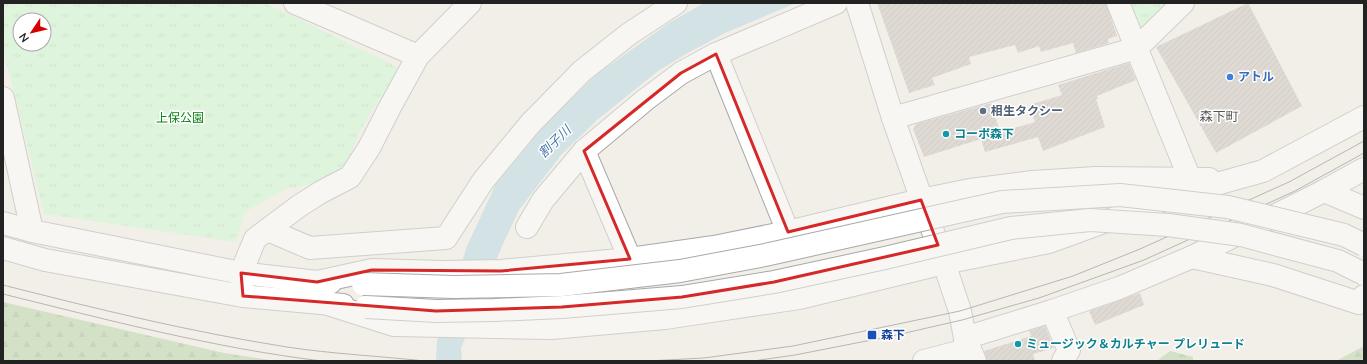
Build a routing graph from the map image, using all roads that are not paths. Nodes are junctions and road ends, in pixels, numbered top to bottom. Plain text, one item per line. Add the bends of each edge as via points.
1 (295, 3) edge
2 (470, 3) edge
3 (676, 3) edge
4 (836, 3) edge
5 (857, 3) edge
6 (1118, 3) edge
7 (1183, 3) edge
8 (1137, 48) junction
9 (716, 54) junction
10 (418, 56) junction
11 (3, 98) edge
12 (1364, 117) edge
13 (893, 118) junction
14 (584, 152) junction
15 (1364, 169) edge
16 (1264, 172) junction
17 (1190, 179) junction
18 (1324, 191) junction
19 (921, 200) junction
20 (1364, 208) edge
21 (3, 223) edge
22 (528, 227) dead end
23 (268, 230) junction
24 (32, 231) junction
25 (788, 232) junction
26 (1364, 245) edge
27 (3, 248) edge
28 (1192, 257) junction
29 (630, 259) junction
30 (944, 263) junction
31 (241, 273) junction
32 (1364, 274) edge
33 (316, 282) junction
34 (243, 296) junction
35 (1364, 296) edge
36 (328, 304) junction
37 (1052, 311) junction
38 (970, 349) edge
39 (924, 361) edge
40 (1063, 361) edge

1 - 10 street
2 - 10 street
3 - 23 street via 628,34 593,61 550,102 483,181 446,238 310,248
4 - 9 street
5 - 13 street
6 - 8 street
7 - 8 street
8 - 13 street
8 - 17 street
9 - 14 street via 681,73
9 - 25 street
10 - 23 street via 369,148 350,177 299,206
11 - 24 street
12 - 16 street
13 - 19 street
14 - 22 street via 543,200
14 - 29 street
15 - 18 street
16 - 17 street via 1216,179
16 - 30 street via 1181,194 1048,242
17 - 19 street via 1096,178 1033,182 970,190
18 - 20 street
18 - 28 street
19 - 25 street
19 - 30 street
21 - 24 street
23 - 31 street via 255,239
24 - 31 street
25 - 29 street via 714,247
26 - 33 street, bridge via 1344,235 1228,207 1120,195 1002,202 765,255 673,272 561,285 454,287
27 - 34 street via 45,260
28 - 35 street via 1273,275 1359,303
28 - 37 street via 1119,288
29 - 33 street via 501,271 372,270
30 - 36 street via 798,298 664,318 550,328 394,325
30 - 38 street
31 - 33 street
31 - 34 street
32 - 36 street, bridge via 1338,261 1241,235 1168,225 1090,220 1011,228 774,282 682,297 496,310 436,311
34 - 36 street
37 - 38 street
37 - 40 street via 1069,350
38 - 39 street

